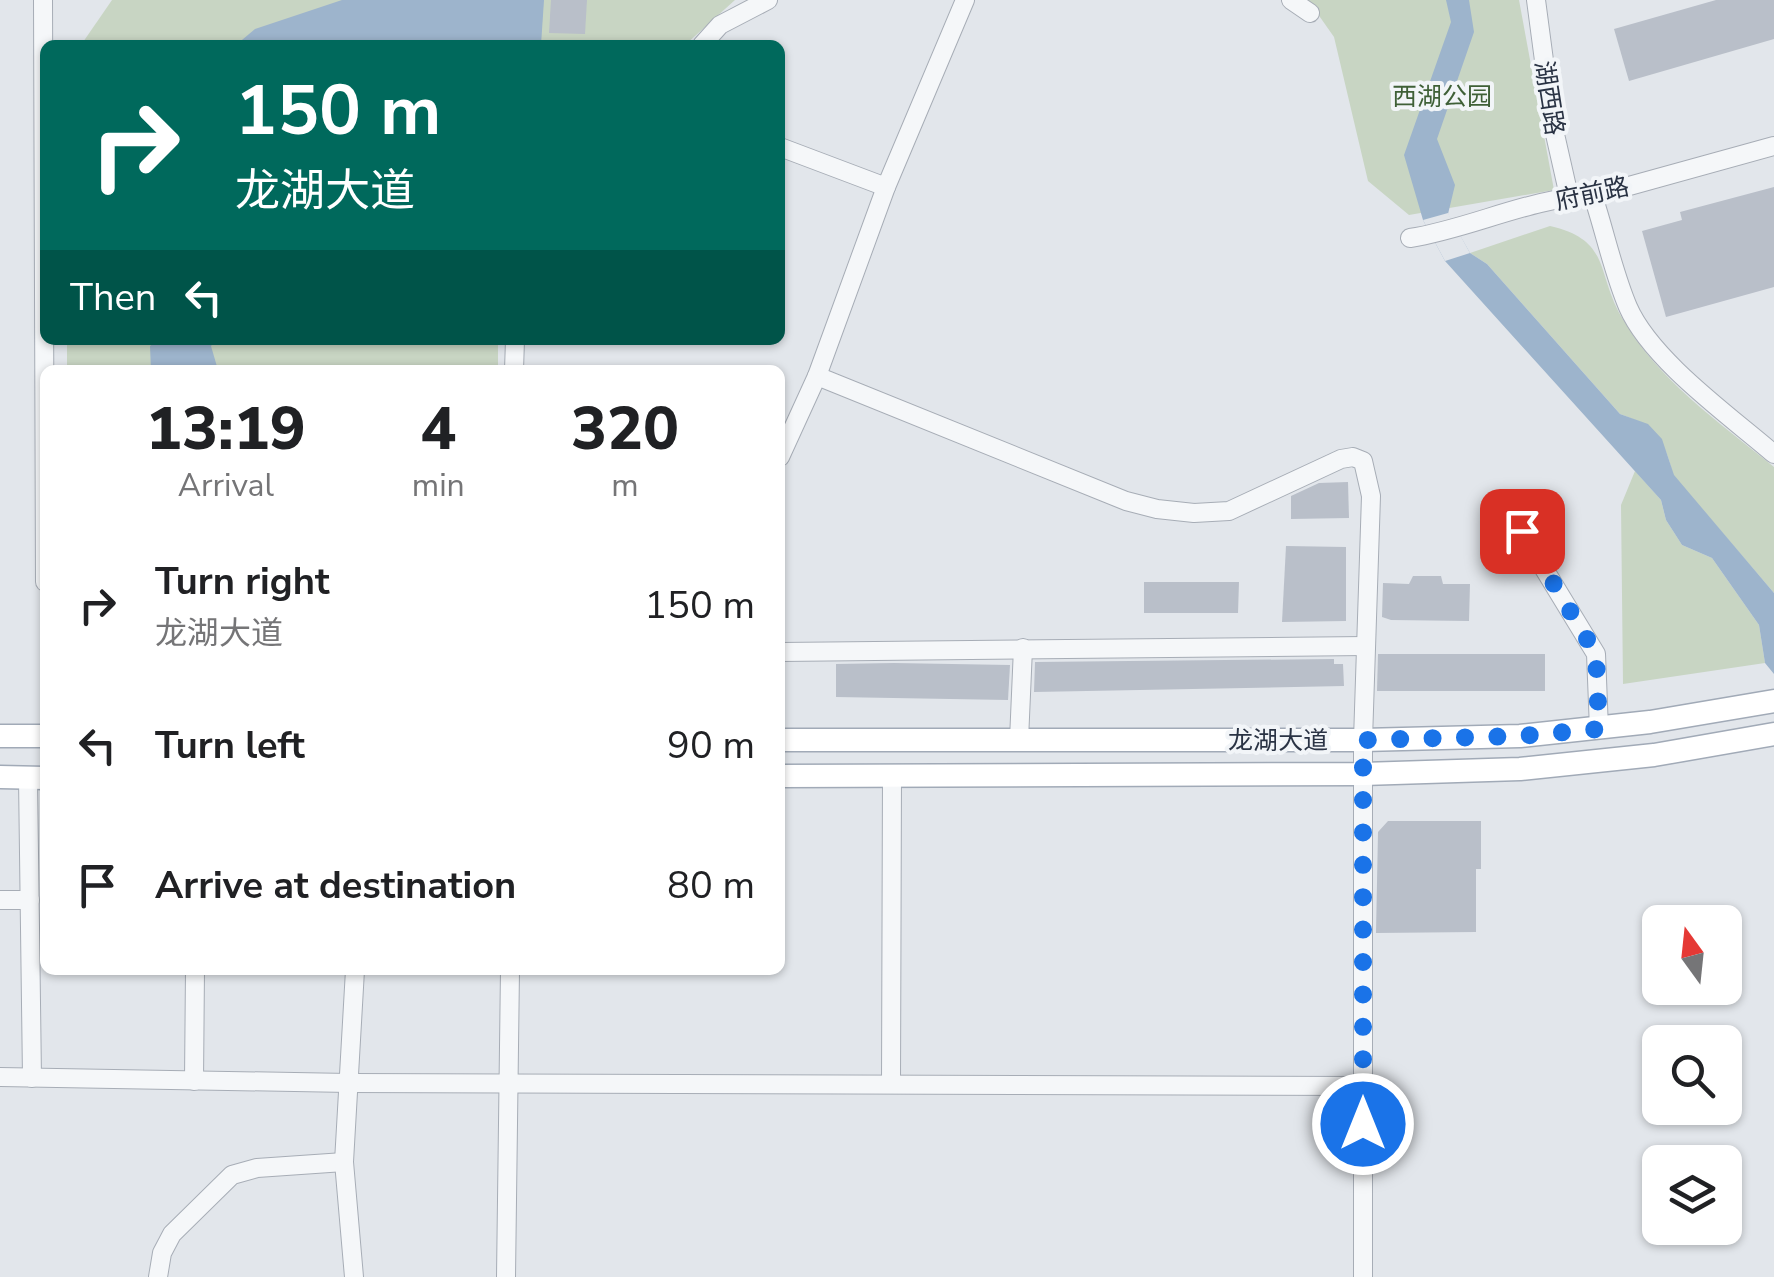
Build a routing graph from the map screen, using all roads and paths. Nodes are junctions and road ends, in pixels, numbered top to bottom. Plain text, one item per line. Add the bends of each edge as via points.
1 (43, 0) edge
2 (768, 0) edge
3 (965, 0) edge
4 (1291, 0) edge
5 (1536, 0) edge
6 (1310, 13) dead end
7 (43, 40) edge
8 (706, 40) edge
9 (1774, 146) edge
10 (785, 149) edge
11 (886, 187) junction
12 (1569, 196) junction
13 (1594, 196) junction
14 (1418, 237) dead end
15 (817, 376) junction
16 (785, 446) edge
17 (1774, 454) edge
18 (1522, 531) dead end
19 (1366, 646) junction
20 (1023, 648) junction
21 (785, 652) edge
22 (1774, 701) edge
23 (1599, 729) junction
24 (1774, 734) edge
25 (0, 736) edge
26 (40, 736) edge
27 (785, 740) edge
28 (1018, 740) junction
29 (1363, 740) junction
30 (1363, 774) junction
31 (892, 775) junction
32 (785, 776) edge
33 (0, 777) edge
34 (36, 778) edge
35 (0, 900) edge
36 (30, 900) junction
37 (195, 975) edge
38 (355, 975) edge
39 (510, 975) edge
40 (0, 1078) edge
41 (32, 1078) junction
42 (194, 1081) junction
43 (348, 1083) junction
44 (508, 1083) junction
45 (891, 1084) junction
46 (1363, 1086) junction
47 (344, 1162) junction
48 (158, 1277) edge
49 (354, 1277) edge
50 (506, 1277) edge
51 (1363, 1277) edge

1 - 7 street
2 - 8 street via 720,25
3 - 11 street
4 - 6 street
5 - 12 street, 湖西路
9 - 13 street, 府前路
10 - 11 street
11 - 15 street
12 - 13 street, 府前路
12 - 14 street, 府前路
13 - 17 street via 1629,309 1648,338
15 - 16 street
15 - 19 street via 1156,509 1228,510 1341,460 1362,461 1371,496
18 - 23 street via 1596,654
19 - 20 street
19 - 29 street
20 - 21 street
20 - 28 street
22 - 23 main road, 龙湖大道
23 - 29 main road, 龙湖大道
24 - 30 main road, 龙湖大道 via 1654,756
25 - 26 main road
27 - 28 main road, 龙湖大道
28 - 29 main road, 龙湖大道
29 - 30 street
30 - 31 main road, 龙湖大道
30 - 46 street
31 - 32 main road, 龙湖大道
31 - 45 street
33 - 34 main road
34 - 36 street
35 - 36 street
36 - 41 street
37 - 42 street
38 - 43 street
39 - 44 street
40 - 41 street
41 - 42 street
42 - 43 street
43 - 44 street
43 - 47 street
44 - 45 street
44 - 50 street
45 - 46 street
46 - 51 street
47 - 48 street via 232,1175 172,1234
47 - 49 street

